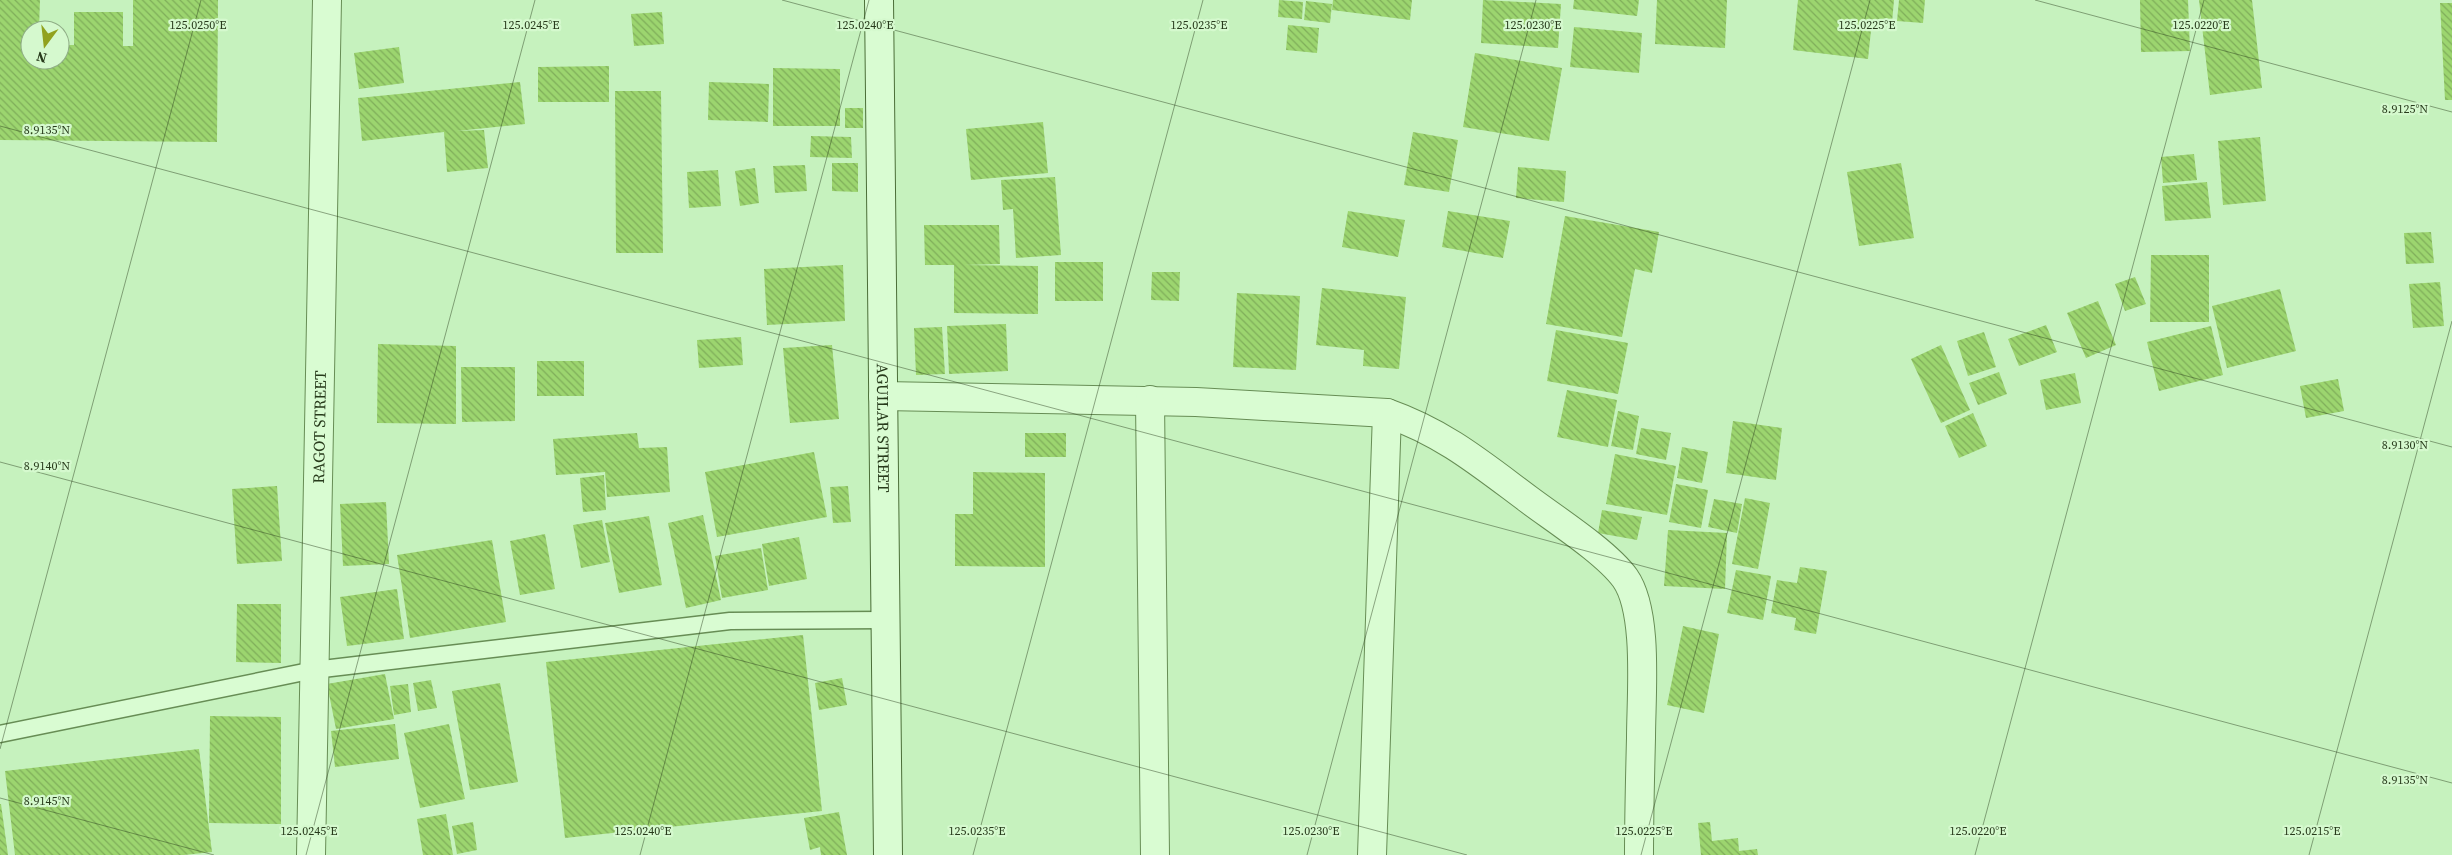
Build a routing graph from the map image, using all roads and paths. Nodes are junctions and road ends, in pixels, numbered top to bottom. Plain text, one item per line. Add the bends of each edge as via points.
1 (327, 0) edge
2 (878, 0) edge
3 (883, 396) junction
4 (1150, 400) junction
5 (1387, 413) junction
6 (886, 620) junction
7 (314, 670) junction
8 (0, 734) edge
9 (311, 855) edge
10 (888, 855) edge
11 (1155, 855) edge
12 (1372, 855) edge
13 (1639, 855) edge

1 - 7 street, RAGOT STREET
2 - 3 street, AGUILAR STREET
3 - 4 street
3 - 6 street, AGUILAR STREET
4 - 5 street
4 - 11 street
5 - 12 street
5 - 13 street via 1439,434 1469,455 1616,566 1633,591 1640,627 1642,674
6 - 7 lane via 730,621
6 - 10 street, AGUILAR STREET
7 - 8 lane
7 - 9 street, RAGOT STREET

